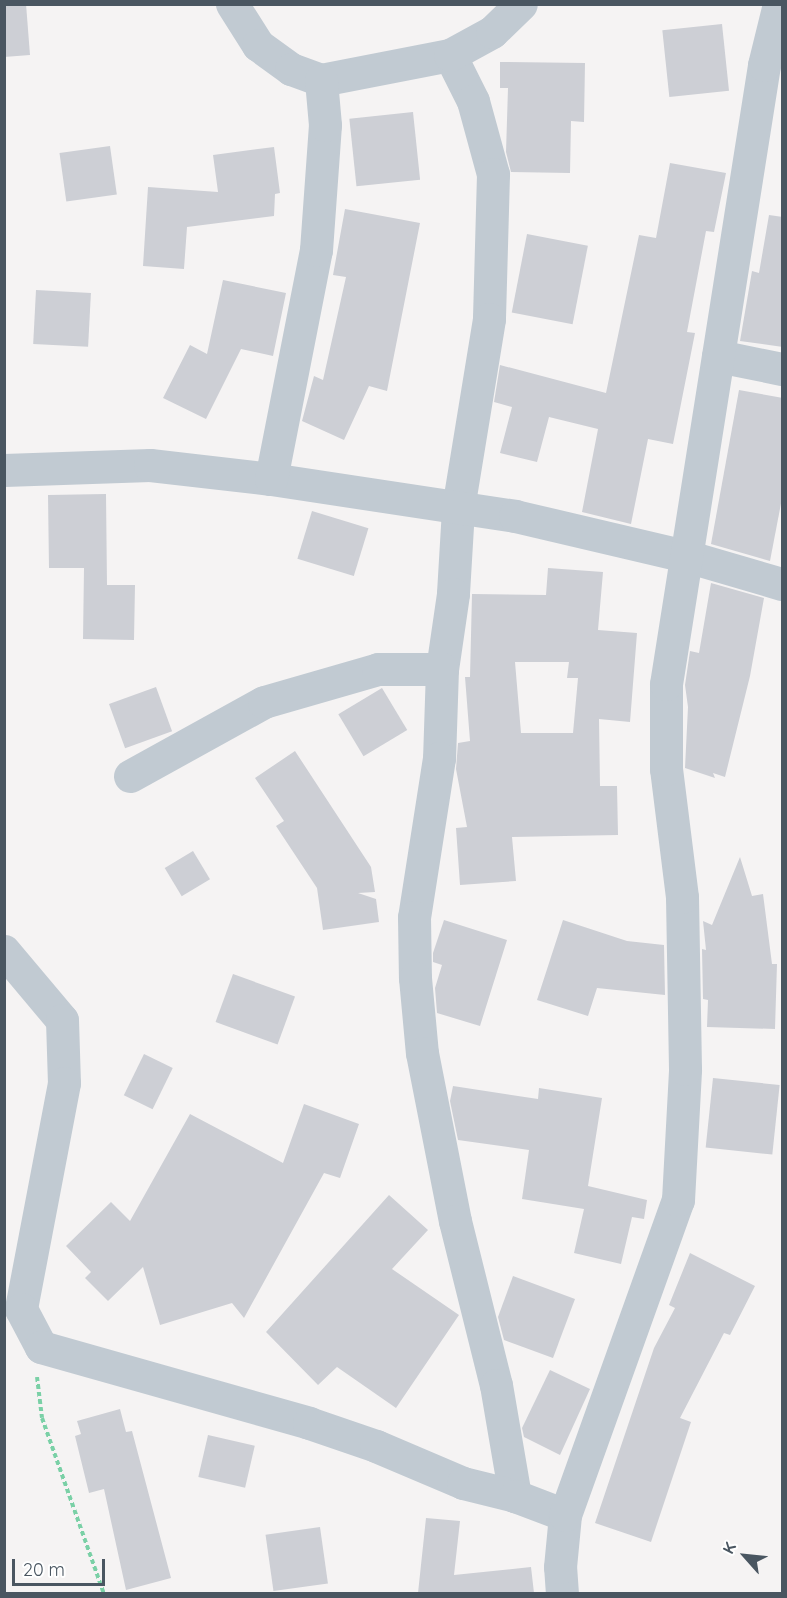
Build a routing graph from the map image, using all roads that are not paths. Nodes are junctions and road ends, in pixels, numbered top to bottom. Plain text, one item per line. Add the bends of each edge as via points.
1 (232, 4) edge
2 (521, 4) edge
3 (779, 4) edge
4 (450, 55) junction
5 (321, 80) junction
6 (718, 356) junction
7 (783, 369) edge
8 (4, 470) edge
9 (271, 479) junction
10 (458, 509) junction
11 (686, 556) junction
12 (783, 584) edge
13 (442, 669) junction
14 (130, 776) dead end
15 (4, 951) edge
16 (515, 1496) junction
17 (565, 1515) junction
18 (562, 1593) edge

1 - 5 street via 258,45 291,69
2 - 4 street via 492,32
3 - 6 street via 764,65
4 - 5 street
4 - 10 street via 473,100 493,174 489,319
5 - 9 street via 323,166 316,250
6 - 7 street
6 - 11 street
8 - 9 street via 150,465
9 - 10 street
10 - 11 street via 515,516
10 - 13 street via 453,594
11 - 12 street
11 - 17 street via 666,684 666,769 682,920 685,1069 678,1200
13 - 14 street via 378,669 264,702
13 - 16 street via 439,758 414,917 415,978 422,1053 455,1221 496,1385
15 - 16 street via 62,1020 64,1083 21,1309 41,1347 309,1423 376,1446 462,1483
16 - 17 street
17 - 18 street

